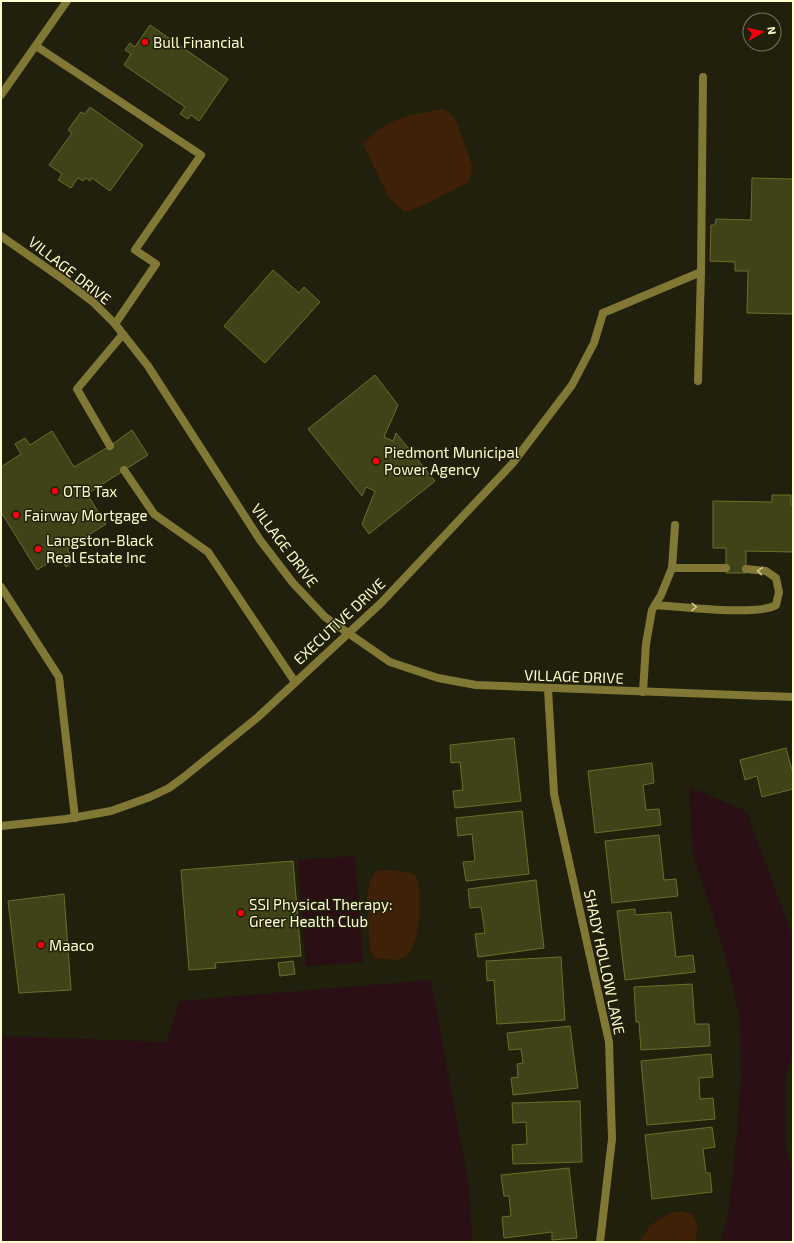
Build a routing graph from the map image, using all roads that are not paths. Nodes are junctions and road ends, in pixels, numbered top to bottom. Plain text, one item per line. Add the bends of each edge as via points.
1 (67, 1) edge
2 (36, 46) junction
3 (703, 77) dead end
4 (1, 95) edge
5 (1, 236) edge
6 (701, 272) junction
7 (115, 324) junction
8 (123, 334) junction
9 (698, 381) dead end
10 (110, 446) dead end
11 (124, 470) dead end
12 (675, 525) dead end
13 (672, 568) junction
14 (726, 568) dead end
15 (746, 569) dead end
16 (1, 587) edge
17 (655, 605) junction
18 (348, 634) junction
19 (295, 682) junction
20 (548, 689) junction
21 (643, 692) junction
22 (793, 697) edge
23 (75, 818) junction
24 (1, 826) edge
25 (600, 1242) edge

1 - 2 street
2 - 4 street
2 - 7 street via 201,155 135,250 156,264
3 - 6 street
5 - 7 street, VILLAGE DRIVE via 64,280
6 - 9 street
6 - 18 street, EXECUTIVE DRIVE via 603,313 594,343 572,385 512,464
7 - 8 street, VILLAGE DRIVE
8 - 10 street via 76,389
8 - 18 street, VILLAGE DRIVE via 148,366 260,540 293,583 324,617
11 - 19 street via 154,514 208,552
12 - 13 street
13 - 14 street
13 - 17 street
17 -> 15 street via 748,610 769,609 776,605 779,592 776,578 766,571
16 - 23 street via 59,678
17 - 21 street via 646,644
18 - 19 street, EXECUTIVE DRIVE
18 - 20 street, VILLAGE DRIVE via 390,662 438,678 476,685
19 - 23 street, EXECUTIVE DRIVE via 258,717 169,788 111,811
20 - 21 street, VILLAGE DRIVE
20 - 25 street, SHADY HOLLOW LANE via 554,794 609,1042 612,1139
21 - 22 street, VILLAGE DRIVE
23 - 24 street, EXECUTIVE DRIVE

